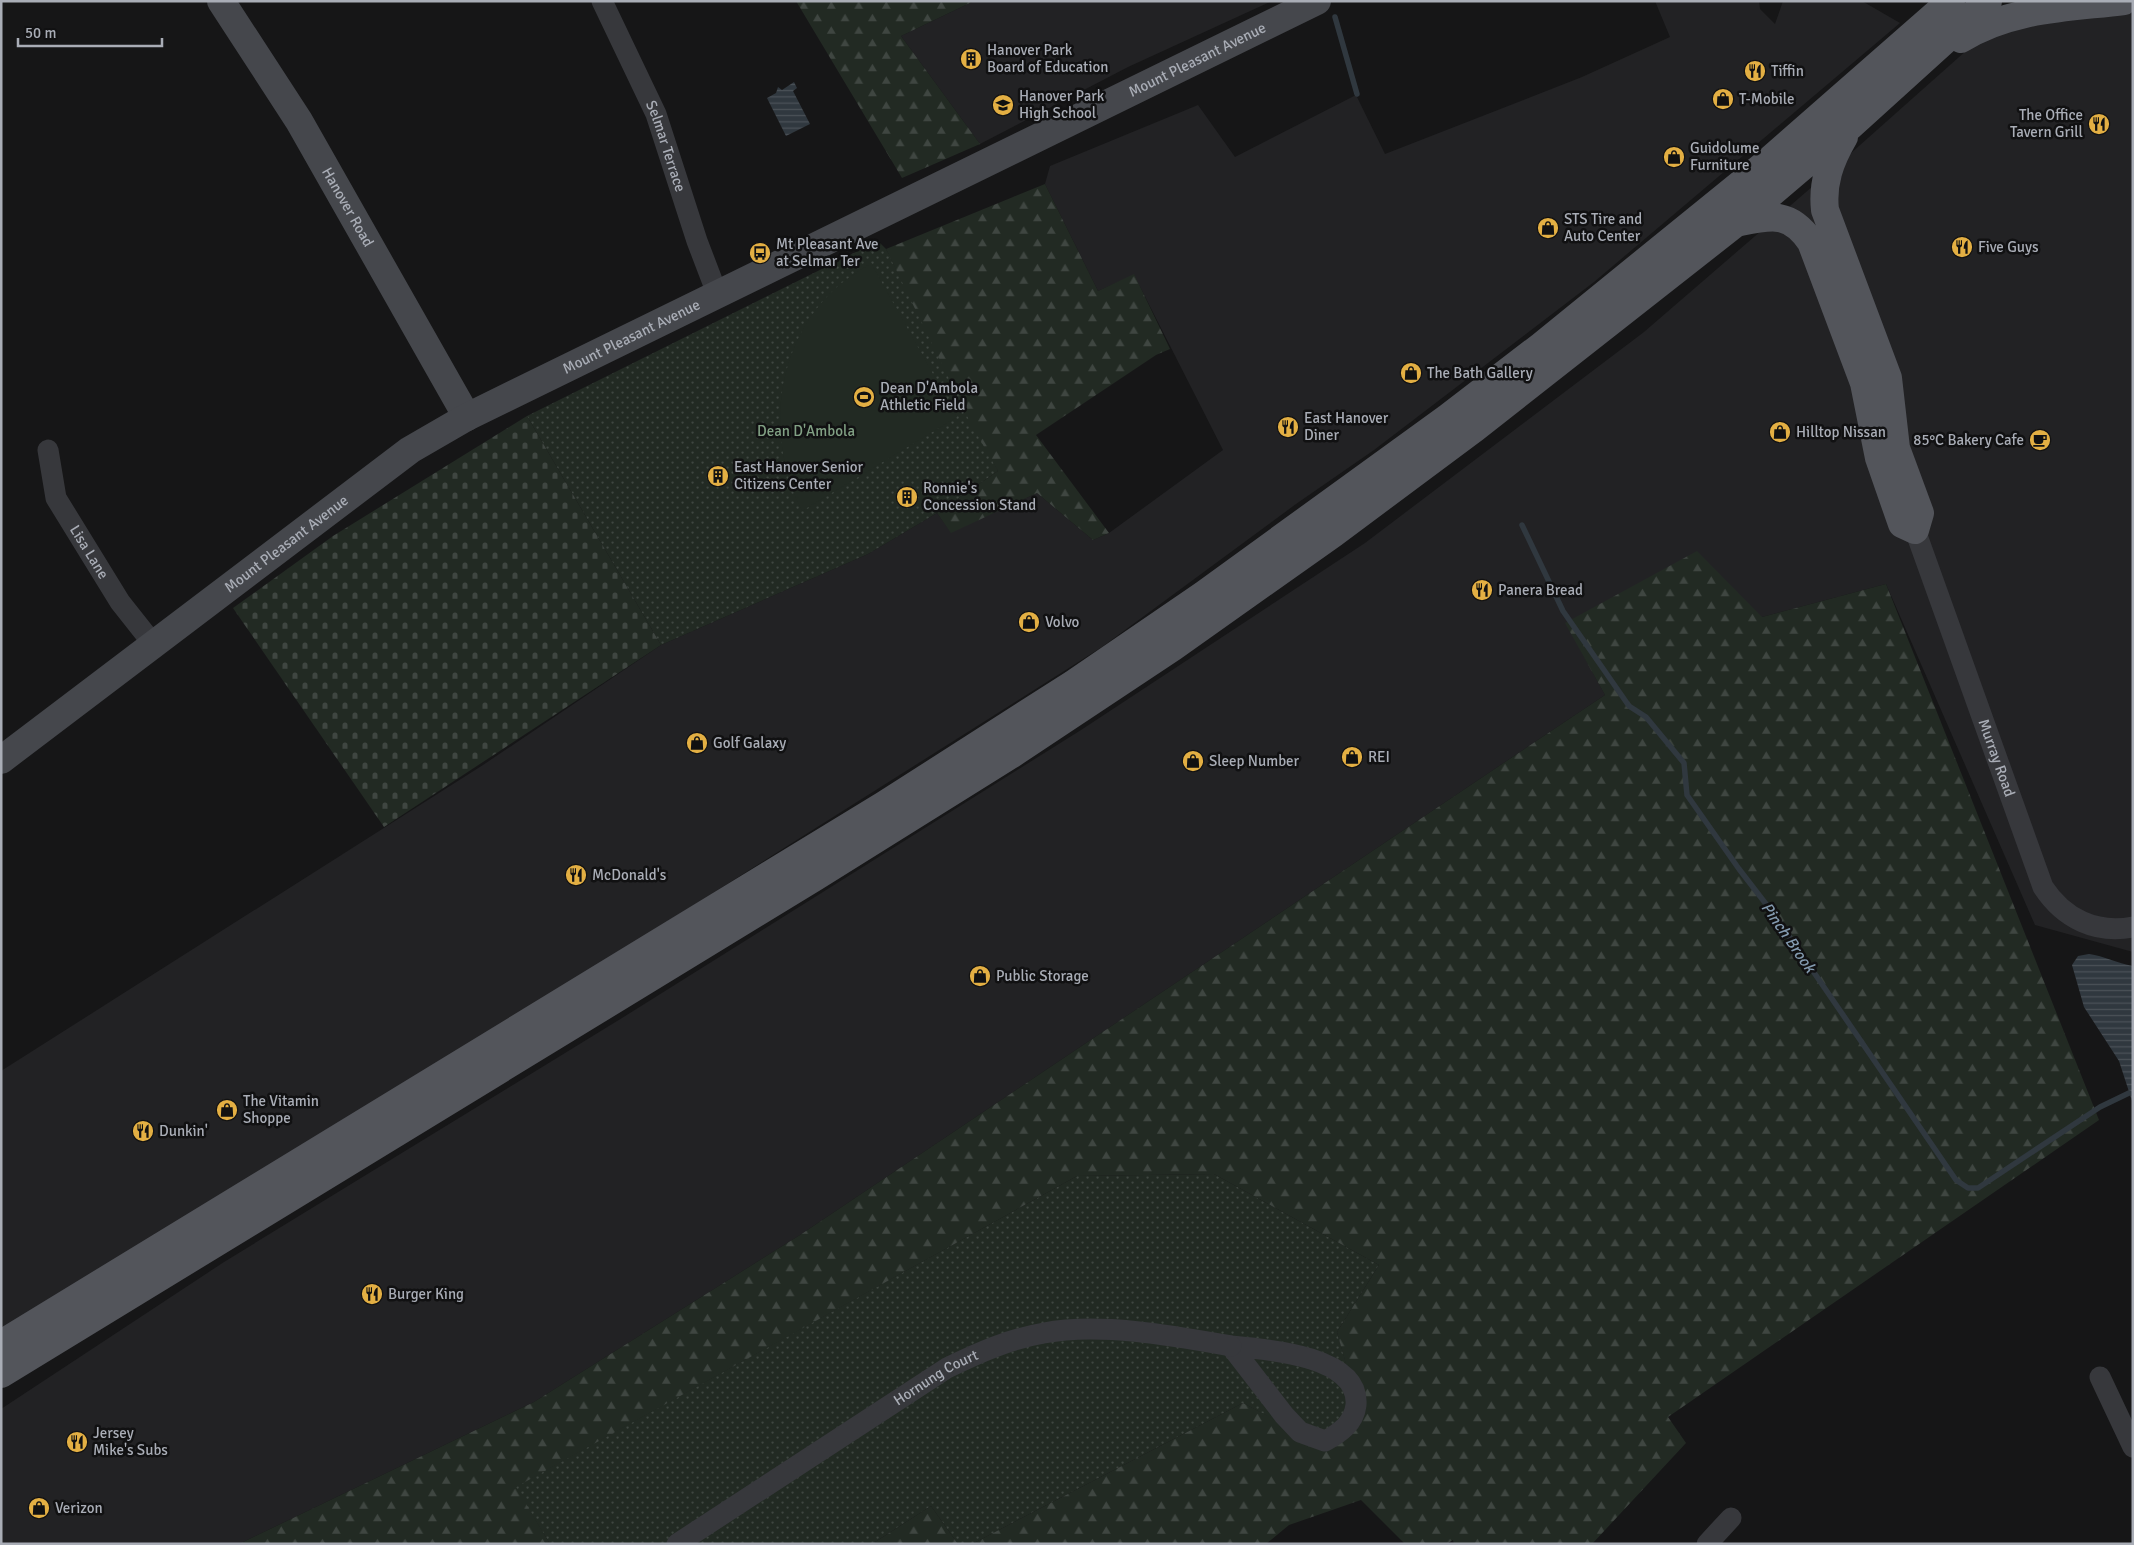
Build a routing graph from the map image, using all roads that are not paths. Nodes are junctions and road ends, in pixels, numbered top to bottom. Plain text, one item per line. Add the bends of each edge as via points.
1 (221, 1) edge
2 (602, 1) edge
3 (1317, 1) edge
4 (1950, 1) edge
5 (1988, 1) edge
6 (2124, 1) edge
7 (1912, 71) junction
8 (1850, 126) junction
9 (1736, 223) junction
10 (718, 296) junction
11 (468, 418) junction
12 (48, 450) dead end
13 (1915, 530) junction
14 (154, 645) junction
15 (1, 760) edge
16 (2133, 927) edge
17 (1, 1344) edge
18 (1231, 1346) junction
19 (1, 1374) edge
20 (2100, 1378) dead end
21 (2133, 1447) edge
22 (1731, 1518) dead end
23 (677, 1544) edge
24 (1707, 1544) edge

1 - 11 street, Hanover Road via 299,121
2 - 10 street, Selmar Terrace via 656,114
3 - 10 street, Mount Pleasant Avenue
4 - 17 main road via 1765,164 1541,346 1204,596 884,805
5 - 7 main road
6 - 7 main road via 2006,17 1964,38
7 - 8 main road
8 - 9 main road
8 - 13 main road via 1827,171 1824,210 1888,378 1896,448 1921,515
9 - 13 main road via 1779,217 1792,221 1811,242 1864,383 1879,458 1902,524
9 - 19 main road via 1482,423 1352,519 1173,647 1024,746
10 - 11 street, Mount Pleasant Avenue
11 - 14 street, Mount Pleasant Avenue via 410,450
12 - 14 street, Lisa Lane via 56,498 120,602
13 - 16 street, Murray Road via 2043,887 2050,898 2081,922 2106,929
14 - 15 street, Mount Pleasant Avenue
18 - 18 street, Hornung Court via 1300,1432 1325,1441 1354,1416 1353,1390 1336,1370 1279,1350
18 - 23 street, Hornung Court via 1097,1329 1045,1333 982,1351 947,1368
20 - 21 street
22 - 24 street

